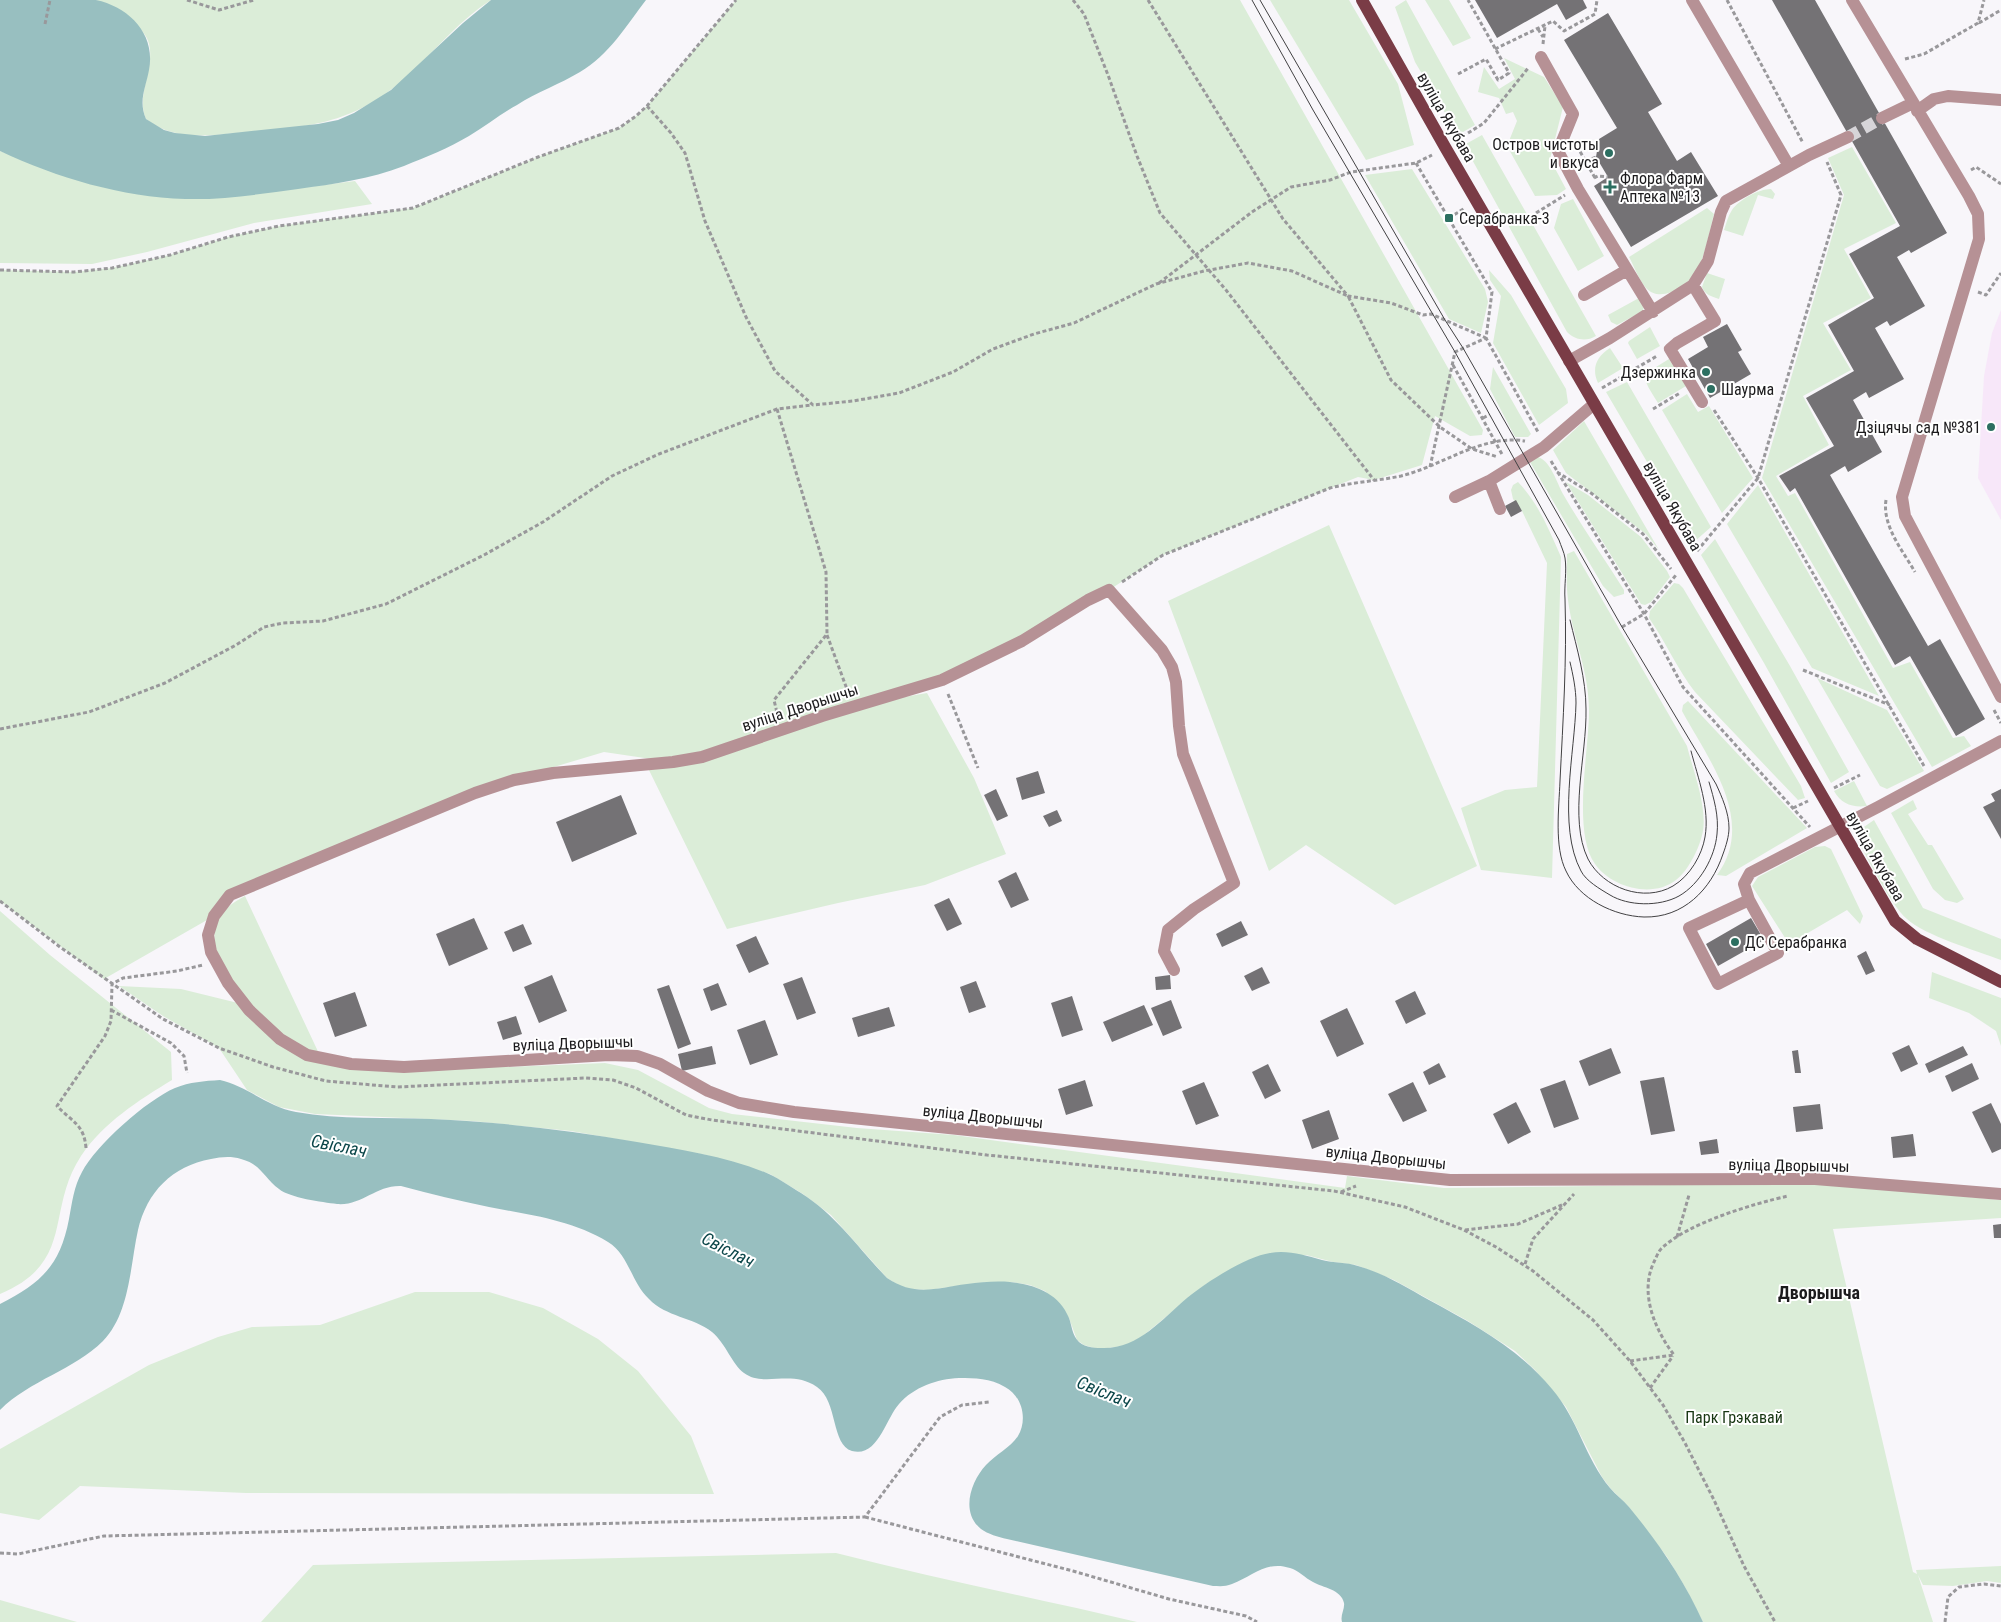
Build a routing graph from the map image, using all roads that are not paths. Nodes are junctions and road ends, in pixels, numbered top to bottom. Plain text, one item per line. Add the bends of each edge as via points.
1 (1362, 0) edge
2 (1692, 0) edge
3 (1852, 0) edge
4 (1541, 57) road end
5 (2001, 100) edge
6 (1915, 107) junction
7 (1882, 118) tunnel mouth
8 (1848, 137) tunnel mouth
9 (1789, 166) junction
10 (1627, 270) junction
11 (1693, 285) junction
12 (1584, 295) dead end
13 (1653, 312) junction
14 (1569, 360) junction
15 (1706, 403) road end
16 (1594, 404) junction
17 (1489, 481) junction
18 (1455, 497) dead end
19 (1500, 509) dead end
20 (1996, 701) edge
21 (2001, 741) edge
22 (1840, 827) junction
23 (1749, 900) junction
24 (1174, 970) dead end
25 (2001, 982) edge
26 (2001, 1194) edge

1 - 14 main road, вуліца Якубава
2 - 9 street
3 - 6 street
4 - 10 street via 1573,114 1558,151
5 - 6 street via 1948,96
6 - 7 street
6 - 20 street via 1978,214 1980,228 1902,497 1905,516
8 - 9 street
9 - 11 street via 1726,201 1708,260
10 - 12 street
10 - 13 street
11 - 13 street
11 - 15 street via 1714,321 1670,349
13 - 14 street
14 - 16 main road, вуліца Якубава
16 - 17 street via 1544,446
16 - 22 main road, вуліца Якубава
17 - 18 street
17 - 19 street
21 - 22 street
22 - 23 street via 1750,873 1744,884
22 - 25 main road, вуліца Якубава via 1896,921 1917,939
23 - 23 street via 1778,953 1718,984 1689,928
24 - 26 street, вуліца Дворышчы via 1164,952 1168,930 1234,883 1183,754 1172,668 1162,650 1109,590 1022,641 942,680 702,757 553,773 514,780 457,800 230,895 214,916 208,935 211,952 228,982 249,1010 280,1039 307,1055 351,1064 404,1067 637,1056 739,1103 794,1112 1450,1180 1815,1179

